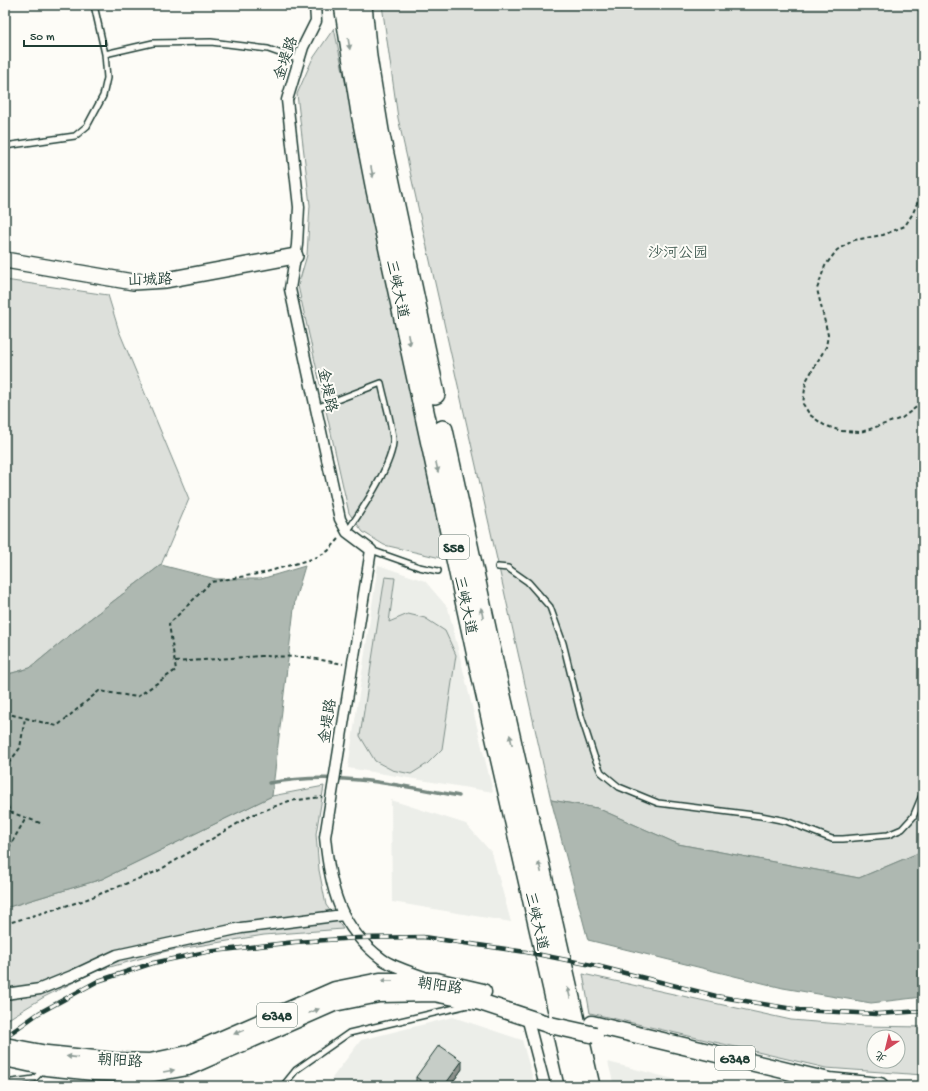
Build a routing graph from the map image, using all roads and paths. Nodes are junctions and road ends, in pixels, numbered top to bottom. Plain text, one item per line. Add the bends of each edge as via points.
1 (94, 5) edge
2 (315, 5) edge
3 (344, 5) edge
4 (362, 5) edge
5 (105, 54) junction
6 (299, 60) junction
7 (5, 146) edge
8 (923, 189) edge
9 (5, 260) edge
10 (294, 261) junction
11 (5, 269) edge
12 (923, 402) edge
13 (316, 408) junction
14 (347, 532) junction
15 (371, 550) junction
16 (498, 568) dead end
17 (438, 571) dead end
18 (175, 662) junction
19 (352, 666) junction
20 (5, 713) edge
21 (25, 718) junction
22 (5, 768) edge
23 (331, 792) junction
24 (923, 793) edge
25 (5, 799) edge
26 (26, 818) junction
27 (43, 824) dead end
28 (5, 854) edge
29 (343, 914) junction
30 (5, 915) edge
31 (8, 923) junction
32 (5, 924) edge
33 (436, 981) junction
34 (5, 994) edge
35 (480, 1002) junction
36 (528, 1017) junction
37 (548, 1020) junction
38 (593, 1029) junction
39 (5, 1046) edge
40 (5, 1058) edge
41 (46, 1066) junction
42 (5, 1083) edge
43 (829, 1083) edge
44 (283, 1086) edge
45 (545, 1086) edge
46 (575, 1086) edge
47 (590, 1086) edge
48 (805, 1086) edge
49 (880, 1086) edge

1 - 5 lane
2 - 6 street, 金堤路 via 316,21
3 -> 46 highway, 三峡大道 / S58 via 378,198 477,656
47 -> 4 highway, 三峡大道 / S58 via 492,659 379,131
5 - 6 lane via 153,43 212,42 268,50
5 - 7 lane via 107,78 103,96 87,126 75,136
6 - 10 street, 金堤路 via 287,100 299,207
8 - 12 path via 913,213 904,226 883,235 854,240 837,250 825,266 818,289 828,335 826,347 806,381 803,404 810,415 824,424 841,431 861,432 902,418
9 - 10 street, 山城路 via 133,282 166,280
10 - 11 street, 山城路 via 160,291 134,291
10 - 13 street, 金堤路 via 290,290
13 - 14 street, 金堤路 via 340,518
13 - 14 lane via 381,383 393,439 391,453 372,493
14 - 15 street, 金堤路
14 - 18 path via 315,558 263,573 211,582 169,624
15 - 17 lane
15 - 19 street, 金堤路
16 - 24 lane via 508,568 528,582 550,607 563,643 594,756 601,772 619,787 658,803 786,821 832,839 888,834 902,829 913,817
18 - 19 path via 261,656 306,657
18 - 21 path via 176,670 137,697 99,691 57,726
19 - 23 street, 金堤路
20 - 21 path
21 - 22 path via 20,748
23 - 29 street via 325,837 329,873 335,897
23 - 31 path via 289,801 252,815 158,871 82,901
25 - 26 path via 10,812
26 - 27 path
26 - 28 path
29 - 33 street via 358,938 383,960
29 - 34 street via 241,928 117,954 40,989
30 - 31 path
31 - 32 path
33 - 37 main road, 朝阳路 / G348 via 484,992
33 -> 39 main road, 朝阳路 / G348 via 380,981 335,990 188,1054 150,1062 114,1062
35 - 36 main road, 朝阳路 / G348
41 -> 35 main road, 朝阳路 / G348 via 94,1072 149,1074 188,1067 334,1004 379,994 434,993
35 - 44 lane via 349,1032 296,1070
36 - 37 main road, 朝阳路 / G348
36 - 45 street
37 - 38 main road, 朝阳路 / G348
38 - 43 main road, 朝阳路 / G348
38 - 48 main road, 朝阳路 / G348
40 - 41 main road, 朝阳路 / G348
41 - 42 lane via 34,1079
43 - 49 main road, 朝阳路 / G348

